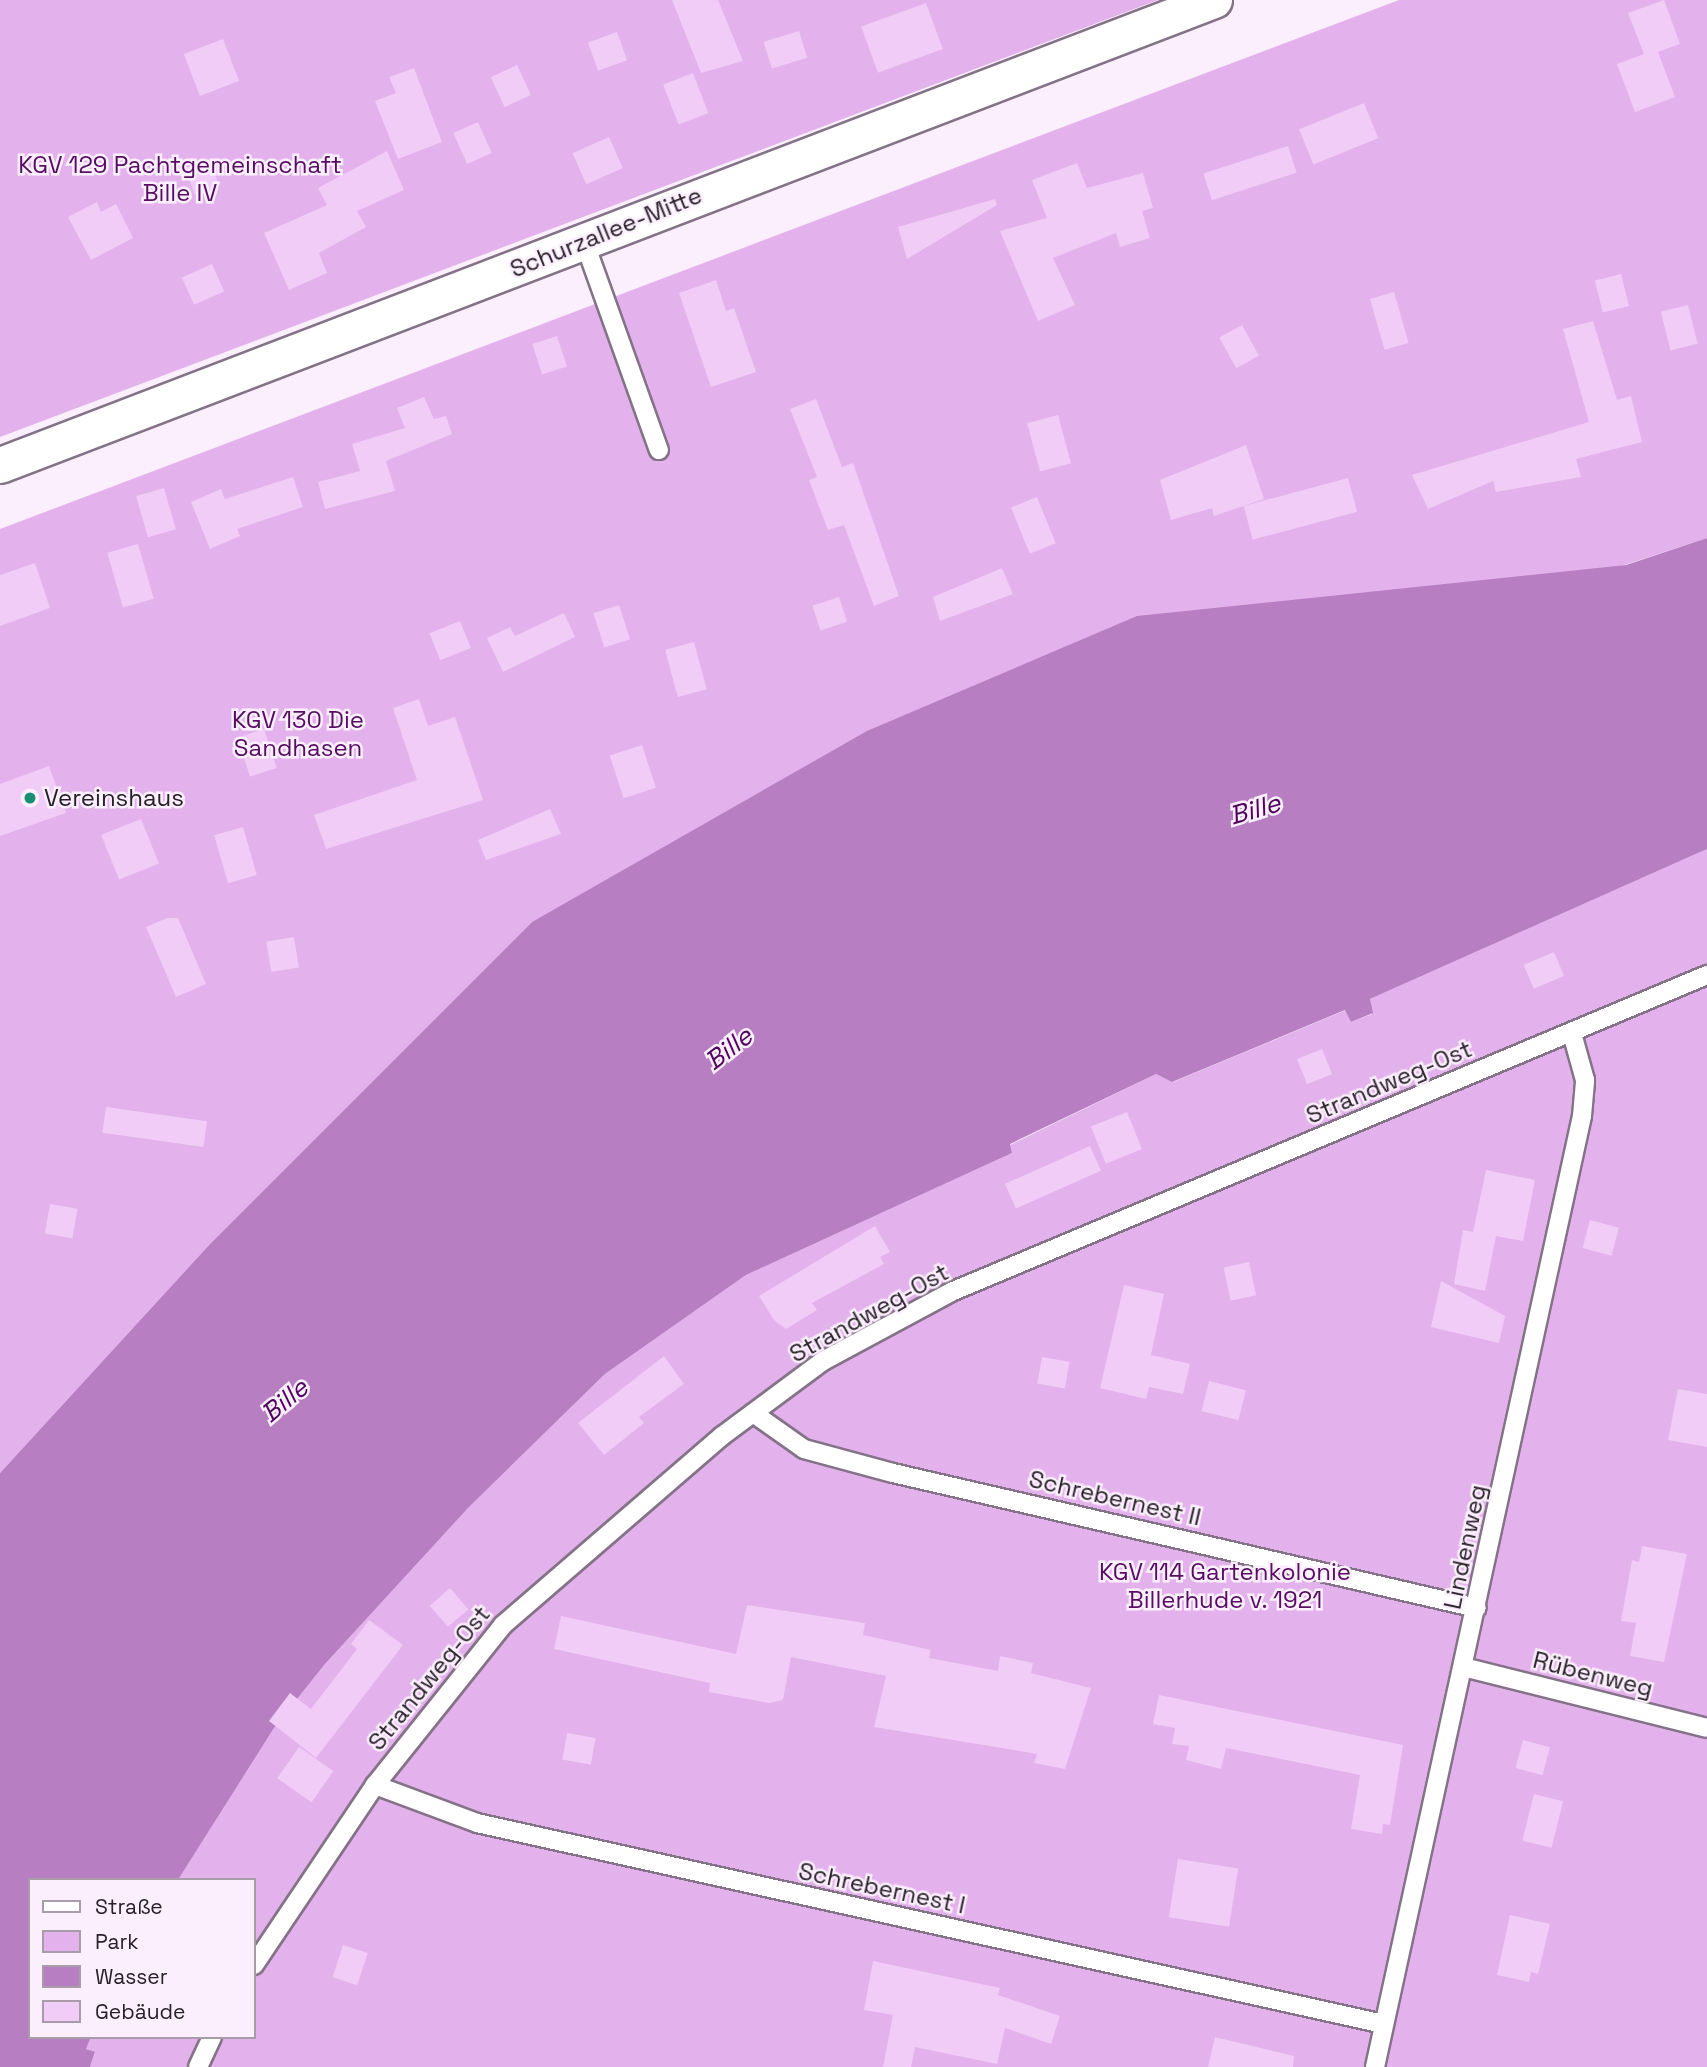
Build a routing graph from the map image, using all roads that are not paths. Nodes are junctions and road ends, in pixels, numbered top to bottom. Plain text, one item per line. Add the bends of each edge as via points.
1 (1214, 0) edge
2 (584, 241) junction
3 (659, 450) dead end
4 (0, 465) edge
5 (1707, 975) edge
6 (1573, 1037) junction
7 (753, 1413) junction
8 (1477, 1608) junction
9 (1466, 1668) junction
10 (1707, 1728) edge
11 (375, 1785) junction
12 (256, 1962) edge
13 (1384, 2024) junction
14 (211, 2039) edge
15 (198, 2067) edge
16 (1375, 2067) edge

1 - 2 street, Schurzallee-Mitte
2 - 3 lane
2 - 4 street, Schurzallee-Mitte
5 - 6 lane, Strandweg-Ost
6 - 7 lane, Strandweg-Ost via 951,1292 823,1362
6 - 8 lane, Lindenweg via 1585,1080 1583,1116
7 - 8 lane, Schrebernest II via 804,1449 892,1473
7 - 11 lane, Strandweg-Ost via 502,1625
8 - 9 lane, Lindenweg
9 - 10 lane, Rübenweg
9 - 13 lane, Lindenweg
11 - 12 lane, Strandweg-Ost
11 - 13 lane, Schrebernest I via 489,1826
13 - 16 lane, Lindenweg
14 - 15 lane

